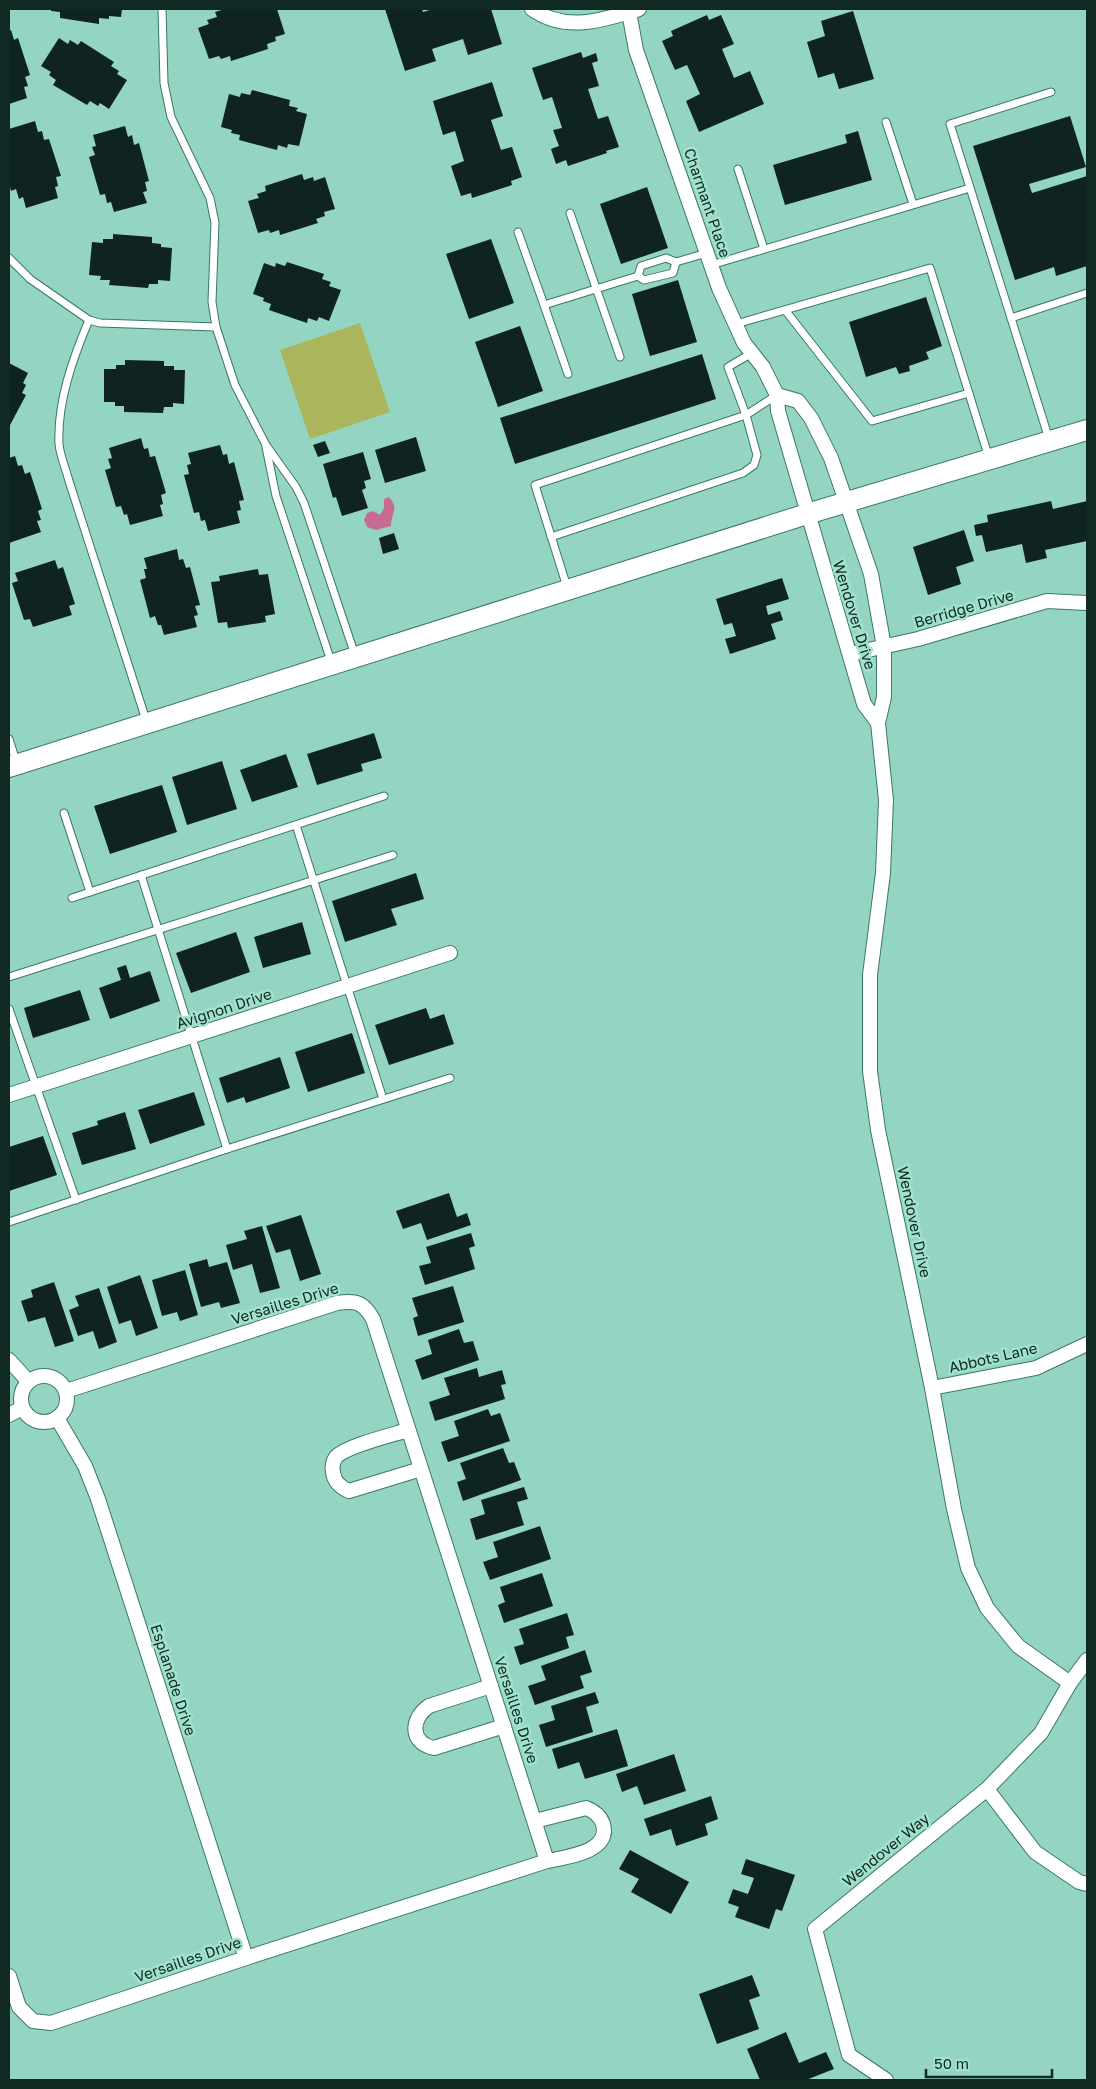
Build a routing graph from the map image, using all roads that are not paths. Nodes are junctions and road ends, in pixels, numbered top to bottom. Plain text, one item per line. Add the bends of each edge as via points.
1 (162, 9) edge
2 (532, 9) edge
3 (634, 10) edge
4 (1051, 92) dead end
5 (886, 122) dead end
6 (738, 169) dead end
7 (970, 188) junction
8 (913, 204) junction
9 (570, 213) dead end
10 (518, 232) dead end
11 (764, 249) junction
12 (9, 258) edge
13 (709, 259) junction
14 (676, 262) junction
15 (638, 276) junction
16 (596, 288) junction
17 (1087, 293) edge
18 (544, 305) junction
19 (785, 310) junction
20 (1011, 318) junction
21 (89, 320) junction
22 (736, 324) junction
23 (216, 327) junction
24 (752, 353) junction
25 (620, 357) dead end
26 (568, 374) dead end
27 (969, 393) junction
28 (777, 395) junction
29 (746, 415) junction
30 (1087, 430) edge
31 (1049, 441) junction
32 (266, 445) junction
33 (989, 458) junction
34 (847, 502) junction
35 (807, 514) junction
36 (551, 537) junction
37 (568, 590) junction
38 (1087, 603) edge
39 (884, 647) junction
40 (850, 654) junction
41 (356, 658) junction
42 (332, 665) junction
43 (147, 723) junction
44 (878, 723) junction
45 (9, 739) edge
46 (13, 765) edge
47 (384, 796) dead end
48 (64, 813) dead end
49 (296, 825) junction
50 (393, 854) dead end
51 (141, 875) junction
52 (313, 880) junction
53 (90, 892) junction
54 (72, 898) dead end
55 (158, 929) junction
56 (450, 953) dead end
57 (9, 978) edge
58 (347, 986) junction
59 (9, 1009) edge
60 (192, 1036) junction
61 (450, 1078) dead end
62 (36, 1086) junction
63 (9, 1095) edge
64 (384, 1099) junction
65 (227, 1149) junction
66 (76, 1200) junction
67 (9, 1222) edge
68 (1087, 1344) edge
69 (9, 1360) edge
70 (28, 1381) junction
71 (932, 1388) junction
72 (66, 1391) junction
73 (22, 1408) junction
74 (9, 1415) edge
75 (57, 1418) junction
76 (408, 1430) junction
77 (421, 1469) junction
78 (1087, 1660) edge
79 (1070, 1683) junction
80 (491, 1686) junction
81 (504, 1726) junction
82 (987, 1789) junction
83 (535, 1822) junction
84 (547, 1861) junction
85 (1087, 1884) edge
86 (246, 1958) junction
87 (9, 1976) edge
88 (886, 2080) edge

1 - 23 lane via 164,83 172,117 210,198 215,223 212,302
2 - 3 street, Charmant Place via 553,20 571,23 604,20
3 - 13 street, Charmant Place via 636,50
4 - 7 lane via 950,124
5 - 8 lane
6 - 11 lane
7 - 8 lane
7 - 20 lane
8 - 11 lane
9 - 16 lane
10 - 18 lane
11 - 13 lane
12 - 21 lane via 30,279
13 - 14 lane
13 - 22 street, Charmant Place
14 - 15 lane via 666,258 641,266
14 - 15 lane via 673,273 644,280
15 - 16 lane
16 - 18 lane
16 - 25 lane
17 - 20 lane
18 - 26 lane
19 - 22 lane
19 - 27 lane via 872,421
19 - 27 lane via 930,268
20 - 31 lane
21 - 23 lane via 100,324
21 - 43 lane via 74,355 60,417 59,446
22 - 24 street, Charmant Place via 744,344
23 - 32 lane via 235,385
24 - 28 street, Charmant Place
24 - 29 lane via 728,367
27 - 33 lane
28 - 29 lane
28 - 34 street via 798,401 811,418 831,458
28 - 35 street, Charmant Place via 778,411
29 - 36 lane via 757,455 754,465 743,473
29 - 36 lane via 535,485
30 - 31 main road
31 - 33 main road
32 - 41 lane via 304,503
32 - 42 lane via 276,496
33 - 34 main road
34 - 35 main road
34 - 39 street, Wendover Drive via 871,574
35 - 37 main road
35 - 40 street, Wendover Drive
36 - 37 lane
37 - 41 main road
38 - 39 street, Berridge Drive via 1047,601
39 - 40 street, Berridge Drive
39 - 44 street, Wendover Drive via 884,697
40 - 44 street, Wendover Drive via 864,704
41 - 42 main road
42 - 43 main road
43 - 46 main road
44 - 71 street, Wendover Drive via 886,800 883,874 870,975 870,1071 878,1130
45 - 46 lane
47 - 49 lane
48 - 53 lane
49 - 51 lane
49 - 52 lane
50 - 52 lane
51 - 53 lane
51 - 55 lane
52 - 55 lane
52 - 58 lane
53 - 54 lane
55 - 57 lane
55 - 60 lane
56 - 58 street, Avignon Drive
58 - 60 street, Avignon Drive
58 - 64 lane
59 - 62 lane
60 - 62 street, Avignon Drive
60 - 65 lane
61 - 64 lane
62 - 63 street, Avignon Drive
62 - 66 lane
64 - 65 lane
65 - 66 lane
66 - 67 lane
68 - 71 street, Abbots Lane via 1036,1368
69 - 70 street
70 - 72 street via 38,1376 51,1376
70 - 73 street via 20,1394
71 - 79 street, Wendover Drive via 968,1568 987,1608 1018,1646
72 - 75 street via 65,1409
72 - 76 street, Versailles Drive via 351,1301 367,1309 373,1319
73 - 74 street
73 - 75 street via 36,1421
75 - 86 street, Esplanade Drive via 85,1466 98,1499
76 - 77 street, Versailles Drive
76 - 77 street via 346,1450 336,1458 333,1474 337,1483 349,1491
77 - 80 street, Versailles Drive
78 - 79 street, Wendover Way
79 - 82 street, Wendover Way via 1041,1733
80 - 81 street, Versailles Drive
80 - 81 street via 429,1706 420,1712 416,1719 417,1736 422,1743 434,1748
81 - 83 street, Versailles Drive
82 - 85 street via 1035,1852
82 - 88 street, Wendover Way via 815,1929 850,2055
83 - 84 street, Versailles Drive
83 - 84 street via 586,1808 594,1811 602,1823 602,1841 595,1847
84 - 86 street, Versailles Drive
86 - 87 street, Versailles Drive via 51,2023 33,2021 19,2007

